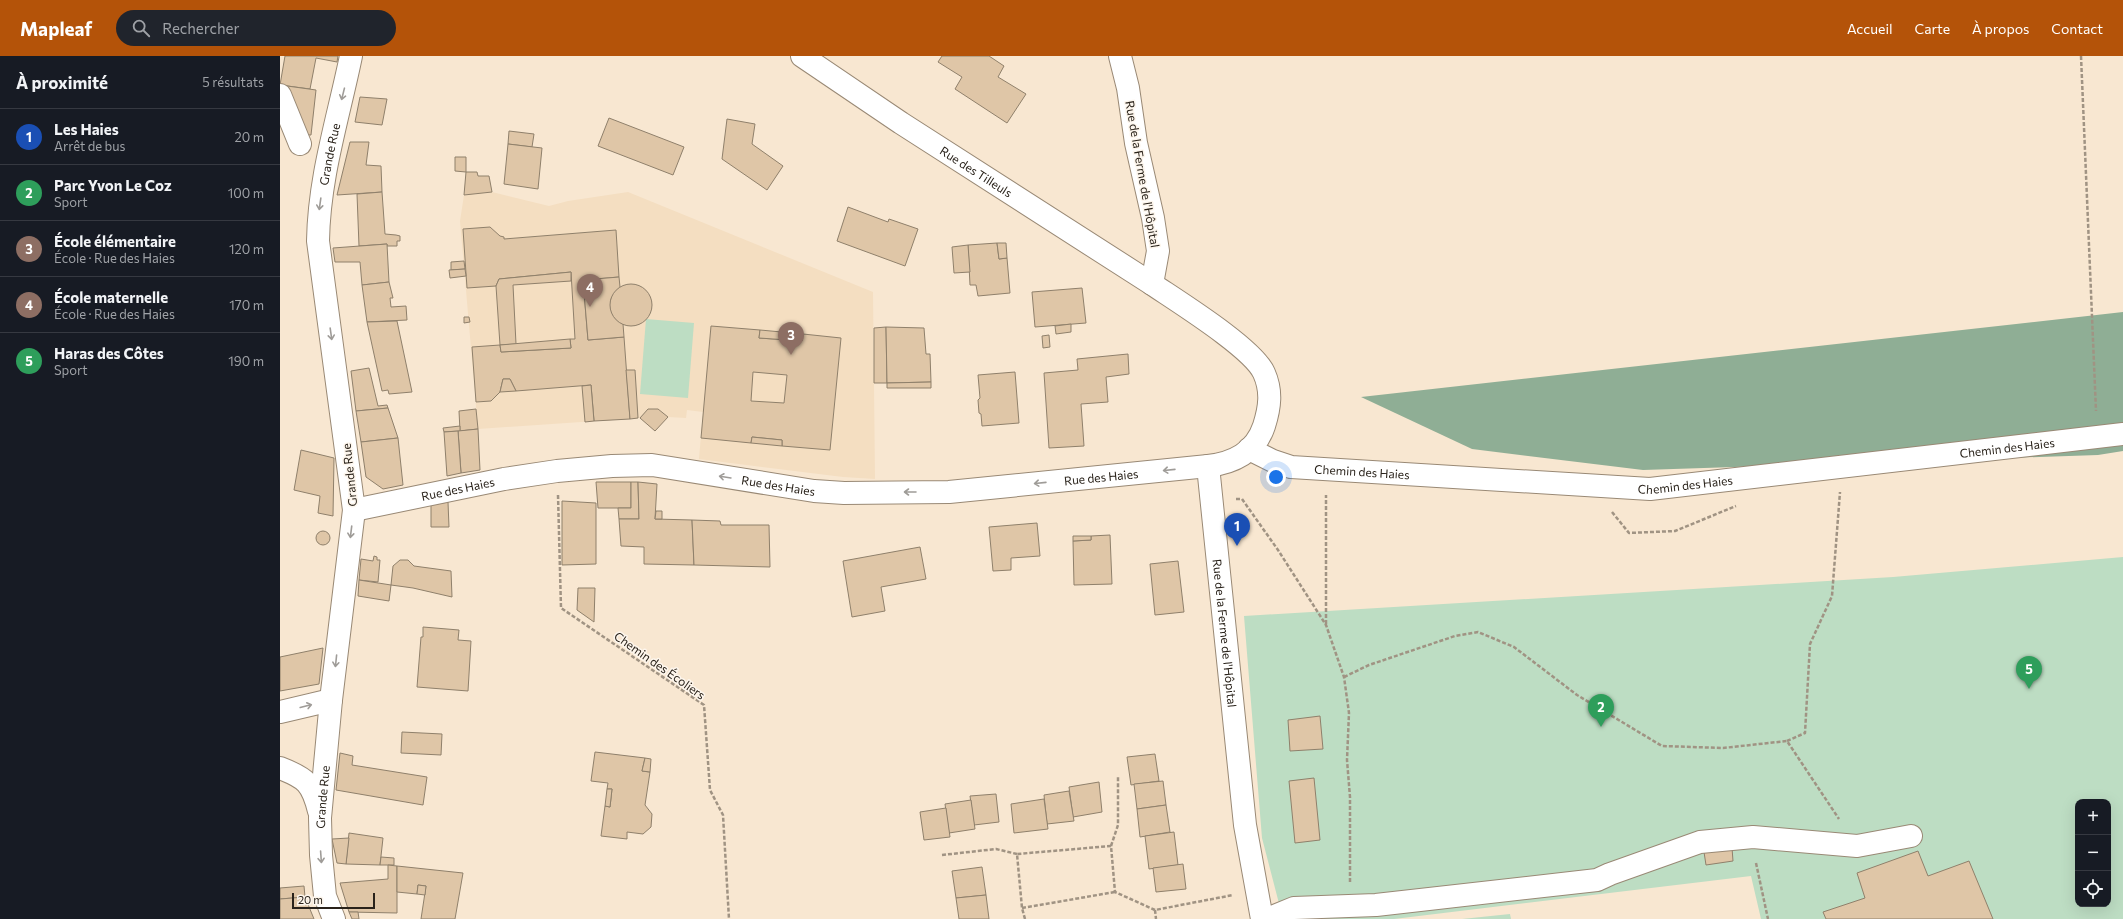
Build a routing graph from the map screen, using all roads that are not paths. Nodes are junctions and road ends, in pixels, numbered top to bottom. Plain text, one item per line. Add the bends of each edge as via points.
1 (351, 56) edge
2 (802, 56) edge
3 (1120, 56) edge
4 (280, 95) edge
5 (290, 143) edge
6 (329, 152) junction
7 (1152, 284) junction
8 (2123, 434) edge
9 (1249, 449) junction
10 (1208, 466) junction
11 (354, 510) junction
12 (331, 700) junction
13 (280, 712) edge
14 (280, 768) edge
15 (320, 818) junction
16 (1911, 836) dead end
17 (334, 919) edge
18 (1262, 919) edge
19 (1267, 919) edge

1 -> 6 street, Grande Rue
2 - 7 street, Rue des Tilleuls via 901,123
3 - 7 street, Rue de la Ferme de l'Hôpital via 1158,250
4 - 5 street
5 - 6 street
6 -> 11 street, Grande Rue via 319,208 318,241
7 - 9 street via 1251,355 1263,372 1270,392 1269,409 1262,431
8 - 9 street, Chemin des Haies via 1650,489 1291,467
9 - 10 street via 1237,460
10 -> 11 street, Rue des Haies via 949,492 844,493 814,491 652,465 557,471 489,482
10 - 18 street, Rue de la Ferme de l'Hôpital via 1245,825
11 -> 12 street, Grande Rue
13 -> 12 street
12 - 15 street, Grande Rue
14 - 15 street via 301,776 310,785
15 -> 17 street, Grande Rue via 325,896
16 - 19 street via 1857,846 1753,837 1700,842 1598,880 1376,905 1294,908

